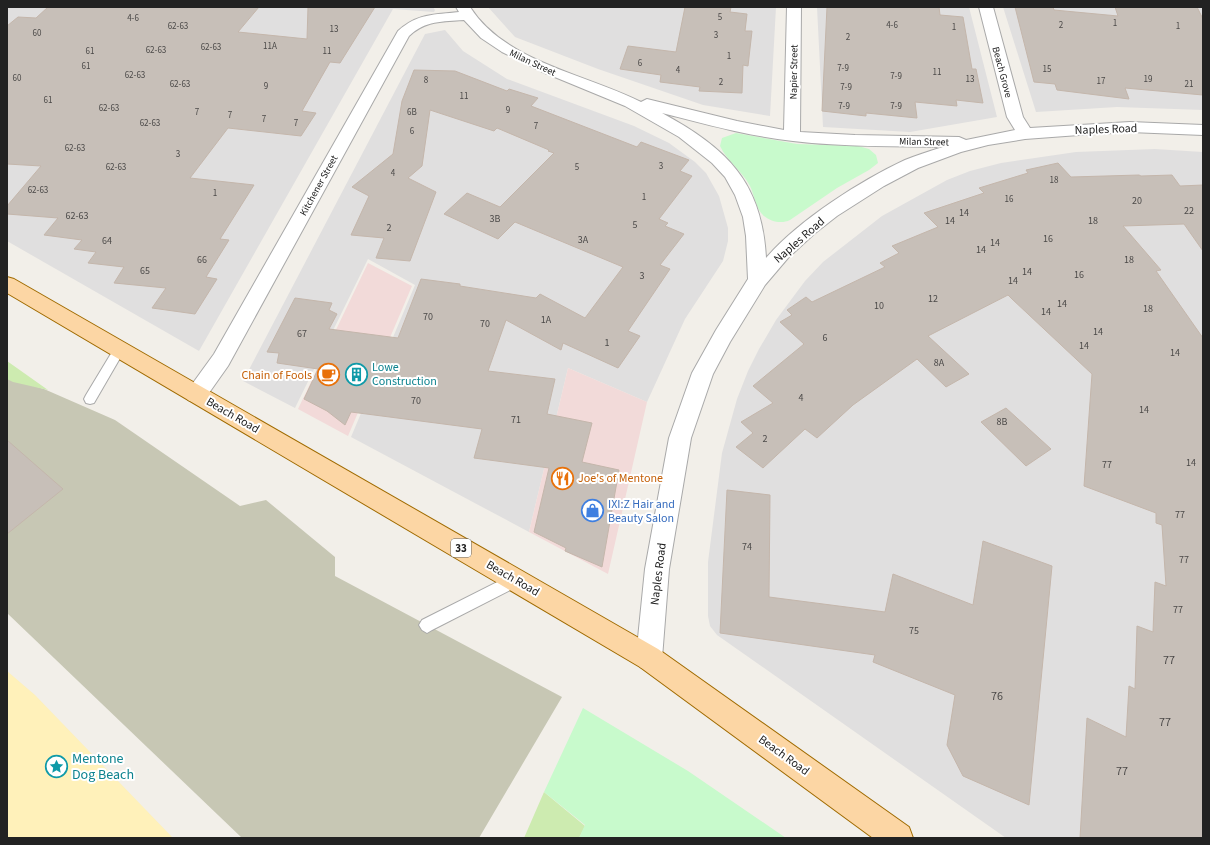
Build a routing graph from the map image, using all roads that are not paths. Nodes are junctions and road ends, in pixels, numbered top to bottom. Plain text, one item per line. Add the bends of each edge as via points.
1 (794, 7) edge
2 (986, 7) edge
3 (465, 11) edge
4 (617, 96) junction
5 (727, 124) junction
6 (1203, 130) edge
7 (1025, 134) junction
8 (792, 136) junction
9 (869, 140) junction
10 (978, 142) junction
11 (710, 152) junction
12 (897, 172) junction
13 (758, 280) junction
14 (7, 284) edge
15 (119, 350) junction
16 (196, 394) junction
17 (90, 399) dead end
18 (517, 579) junction
19 (427, 625) dead end
20 (649, 658) junction
21 (898, 838) edge

1 - 8 street, Napier Street
2 - 7 street, Beach Grove via 1015,117
3 - 4 street, Milan Street via 484,34 513,54
3 - 16 street, Kitchener Street via 425,20 413,25 403,34 221,360
4 - 5 street, Milan Street
4 - 11 street, Milan Street via 665,122
5 - 8 street, Milan Street
5 - 11 street via 714,134
6 - 7 street, Naples Road via 1130,127
7 - 10 street, Naples Road
8 - 9 street, Milan Street
9 - 10 street, Milan Street
9 - 12 street, Milan Street via 885,152
10 - 12 street, Naples Road via 929,157
11 - 13 street, Milan Street via 729,171 746,200 753,222
12 - 13 street, Naples Road via 855,196 808,229 780,253
13 - 20 street, Naples Road via 702,373 680,438 658,569
14 - 15 main road, Beach Road / 33
15 - 16 main road, Beach Road / 33
15 - 17 lane
16 - 18 main road, Beach Road / 33
18 - 19 lane
18 - 20 main road, Beach Road / 33
20 - 21 main road, Beach Road / 33

